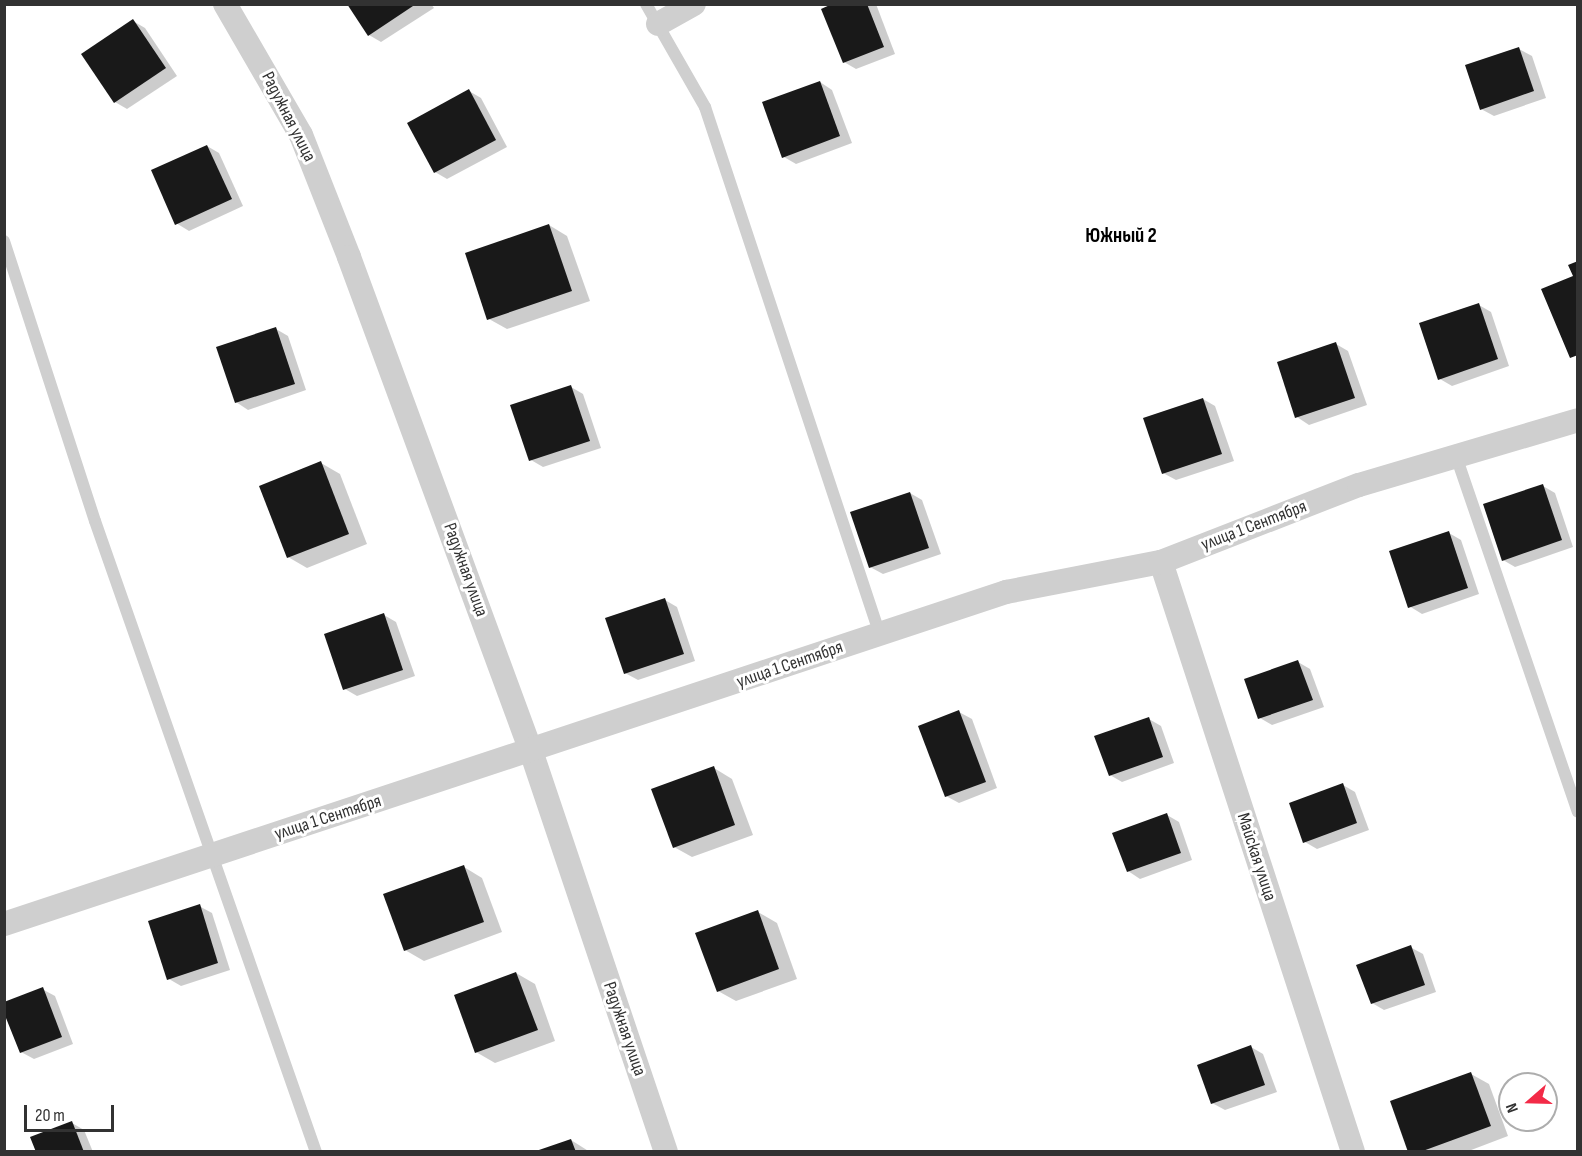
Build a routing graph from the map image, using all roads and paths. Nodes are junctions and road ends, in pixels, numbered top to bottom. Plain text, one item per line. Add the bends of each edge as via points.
1 (225, 4) edge
2 (694, 4) edge
3 (652, 14) edge
4 (4, 241) edge
5 (1578, 420) edge
6 (1456, 456) junction
7 (1161, 562) junction
8 (880, 634) junction
9 (531, 752) junction
10 (1578, 812) edge
11 (214, 855) junction
12 (4, 924) edge
13 (316, 1152) edge
14 (666, 1152) edge
15 (1353, 1152) edge

1 - 9 street, Радужная улица via 305,146
2 - 3 street
3 - 8 lane via 705,107
4 - 11 lane via 95,521
5 - 6 street, улица 1 Сентября
6 - 7 street, улица 1 Сентября via 1359,485
6 - 10 lane
7 - 8 street, улица 1 Сентября via 1006,592
7 - 15 street, Майская улица
8 - 9 street, улица 1 Сентября
9 - 11 street, улица 1 Сентября
9 - 14 street, Радужная улица
11 - 12 street, улица 1 Сентября
11 - 13 lane

